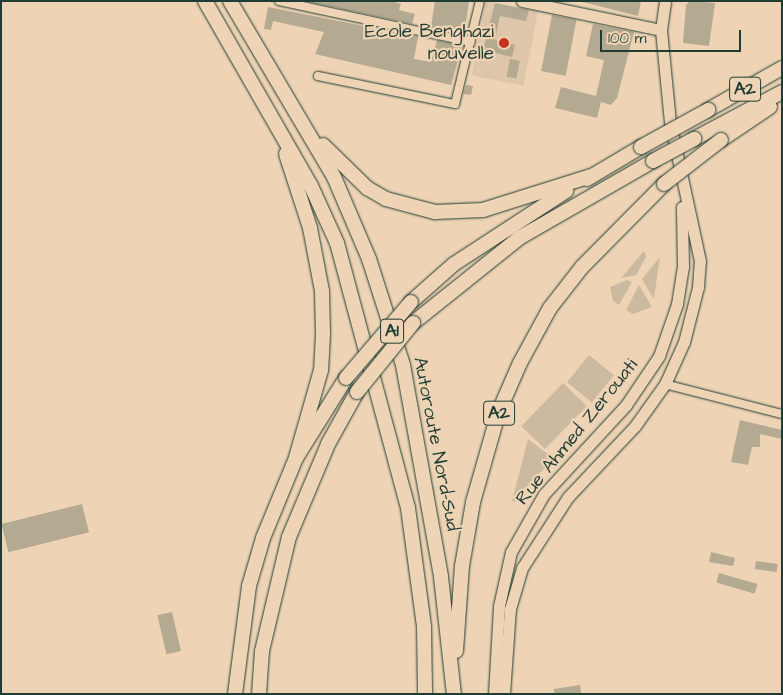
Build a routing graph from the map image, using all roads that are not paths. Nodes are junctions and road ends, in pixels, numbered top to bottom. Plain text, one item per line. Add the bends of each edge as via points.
1 (205, 1) edge
2 (230, 1) edge
3 (279, 1) edge
4 (480, 1) edge
5 (522, 1) edge
6 (665, 1) edge
7 (661, 30) junction
8 (471, 42) junction
9 (782, 68) edge
10 (318, 76) dead end
11 (782, 92) edge
12 (782, 100) edge
13 (298, 114) junction
14 (272, 116) junction
15 (594, 174) junction
16 (682, 188) junction
17 (665, 384) junction
18 (782, 414) edge
19 (296, 458) junction
20 (235, 694) edge
21 (259, 694) edge
22 (425, 694) edge
23 (454, 694) edge
24 (494, 694) edge
25 (504, 694) edge

1 - 14 highway, A1
2 - 13 highway, Autoroute Nord-Sud / A1
3 - 8 street
4 - 8 street
5 - 7 main road
6 - 7 main road
7 - 16 main road via 670,122
8 - 10 street via 455,104
9 - 15 highway, A2, bridge
11 - 21 highway, A2, bridge via 519,238 413,324 357,392 328,444 289,537 262,652
12 - 23 highway, A2, bridge via 721,140 664,184 614,230 550,308 520,362 499,411 473,502 462,566
13 - 15 highway via 345,171 367,188 386,199 435,212 483,210
13 - 23 highway, Autoroute Nord-Sud / A1 via 353,218 403,364 441,577
14 - 19 highway via 310,228 322,291 320,370
14 - 22 highway, A1 via 337,242 387,418 408,508 424,627
15 - 19 highway, bridge via 495,235 411,302 346,378
16 - 17 main road, Rue Ahmed Zerouati via 700,261 684,342
16 - 24 main road, Rue Ahmed Zerouati via 683,267 670,330 646,378 544,494 519,534 499,606
17 - 18 street
17 - 25 main road, Rue Ahmed Zerouati via 635,426 568,497 522,568 510,609
19 - 20 highway via 249,586

